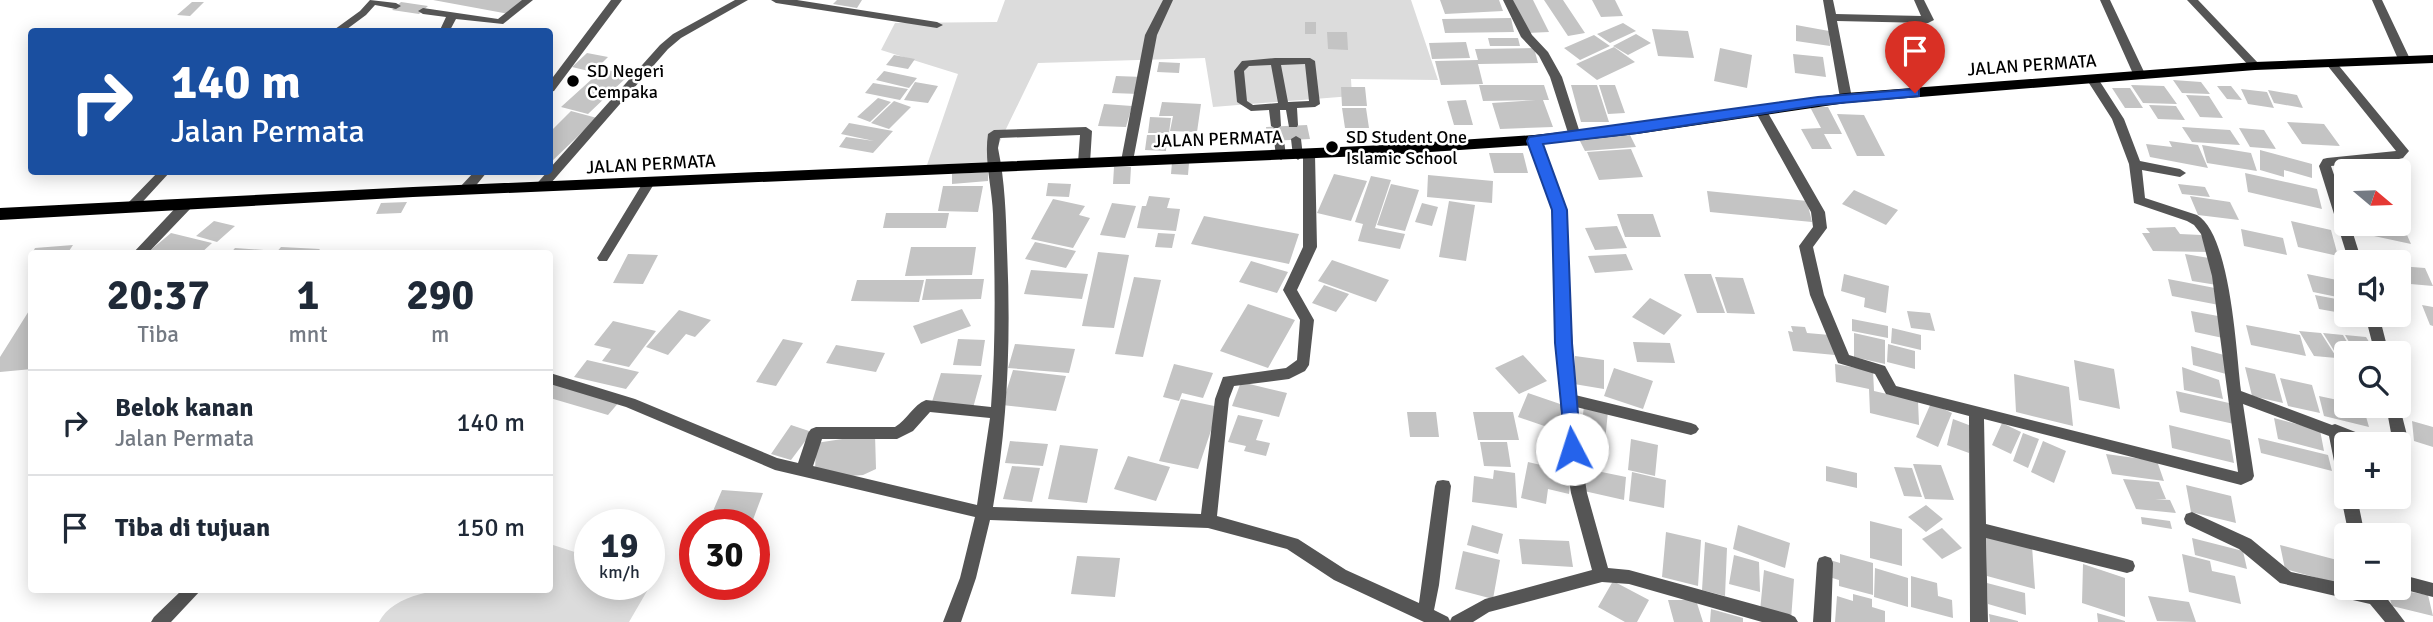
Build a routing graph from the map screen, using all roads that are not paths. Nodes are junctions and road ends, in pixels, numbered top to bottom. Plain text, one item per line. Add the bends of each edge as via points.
1 (528, 0) edge
2 (617, 0) edge
3 (743, 0) edge
4 (776, 0) edge
5 (1168, 0) edge
6 (1507, 0) edge
7 (1828, 0) edge
8 (1919, 0) edge
9 (2105, 0) edge
10 (2192, 0) edge
11 (2377, 0) edge
12 (374, 1) edge
13 (396, 6) dead end
14 (423, 11) dead end
15 (452, 16) junction
16 (1830, 17) junction
17 (937, 25) dead end
18 (342, 28) edge
19 (446, 28) edge
20 (2404, 59) junction
21 (2433, 59) edge
22 (1275, 61) junction
23 (2331, 63) junction
24 (2255, 66) junction
25 (2140, 76) junction
26 (2093, 80) junction
27 (553, 84) edge
28 (1846, 98) junction
29 (1283, 106) junction
30 (1760, 109) junction
31 (1293, 125) dead end
32 (1276, 126) dead end
33 (1575, 135) junction
34 (1534, 141) junction
35 (1301, 150) junction
36 (1127, 161) junction
37 (1084, 163) junction
38 (2135, 164) junction
39 (996, 167) junction
40 (553, 172) edge
41 (2180, 173) dead end
42 (161, 175) edge
43 (478, 175) edge
44 (551, 175) edge
45 (648, 184) junction
46 (539, 188) junction
47 (464, 191) junction
48 (187, 204) junction
49 (132, 206) junction
50 (0, 214) edge
51 (143, 250) edge
52 (2352, 250) edge
53 (603, 258) dead end
54 (553, 380) edge
55 (2234, 394) junction
56 (1567, 399) junction
57 (1976, 412) junction
58 (997, 413) junction
59 (2396, 418) edge
60 (1691, 429) dead end
61 (2335, 430) joint
62 (803, 472) junction
63 (1443, 486) dead end
64 (985, 513) junction
65 (2192, 519) dead end
66 (1208, 521) junction
67 (1977, 529) junction
68 (1825, 563) dead end
69 (2127, 566) dead end
70 (1602, 575) junction
71 (2411, 584) edge
72 (2334, 586) edge
73 (2433, 590) edge
74 (189, 593) edge
75 (2379, 600) edge
76 (1425, 612) junction
77 (160, 622) edge
78 (952, 622) edge
79 (1441, 622) edge
80 (1458, 622) edge
81 (1789, 622) edge
82 (1822, 622) edge
83 (1979, 622) edge
84 (2396, 622) edge

1 - 15 lane via 500,22
2 - 27 street
3 - 40 street via 664,47
4 - 17 street
5 - 36 street via 1152,34
6 - 33 street via 1556,77
7 - 16 street
8 - 16 street via 1928,20
9 - 25 street
10 - 24 street
11 - 20 street
12 - 13 lane
12 - 18 lane
14 - 15 lane
15 - 19 lane
16 - 28 street
20 - 21 main road, JALAN PERMATA
20 - 23 main road, JALAN PERMATA
22 - 29 lane
22 - 29 lane via 1312,63 1315,104
22 - 29 lane via 1245,63 1239,71 1242,102 1246,106
23 - 24 main road, JALAN PERMATA
23 - 52 street via 2403,151 2327,162
24 - 25 main road, JALAN PERMATA
25 - 26 main road, JALAN PERMATA
26 - 28 main road, JALAN PERMATA
26 - 38 street via 2113,107
28 - 30 main road, JALAN PERMATA
29 - 31 lane
29 - 32 lane
30 - 33 main road, JALAN PERMATA
30 - 57 street via 1818,212 1820,228 1806,246 1811,276 1843,359 1880,370 1891,390
33 - 34 main road, JALAN PERMATA
34 - 35 main road, JALAN PERMATA
34 - 56 street via 1559,210
35 - 36 main road, JALAN PERMATA
35 - 66 street via 1310,247 1290,290 1307,320 1304,361 1289,373 1228,381
36 - 37 main road, JALAN PERMATA
37 - 39 main road, JALAN PERMATA
37 - 39 street via 1086,131 999,132 994,134 992,148
38 - 41 street
38 - 55 street via 2139,200 2189,217 2208,235 2221,287
39 - 45 main road, JALAN PERMATA
39 - 58 street via 1002,278
42 - 49 lane
43 - 47 street
44 - 46 street
45 - 46 main road, JALAN PERMATA
45 - 53 lane
46 - 47 main road, JALAN PERMATA
47 - 48 main road, JALAN PERMATA
48 - 49 main road, JALAN PERMATA
48 - 51 street
49 - 50 main road, JALAN PERMATA
54 - 62 street via 630,402
55 - 57 street via 2246,470 2241,479
55 - 61 street
56 - 60 street
56 - 70 street via 1579,493
57 - 67 street
58 - 62 street via 926,407 897,433 817,433
58 - 64 street
59 - 61 street via 2400,439 2396,444
62 - 64 street
63 - 76 street
64 - 66 street
64 - 78 street
65 - 72 street via 2245,544 2286,578
66 - 76 street via 1292,544 1340,575
67 - 69 street
67 - 83 street
68 - 82 street
70 - 80 street via 1485,606
70 - 81 street via 1629,577
71 - 73 street
74 - 77 street
75 - 84 street
76 - 79 street

